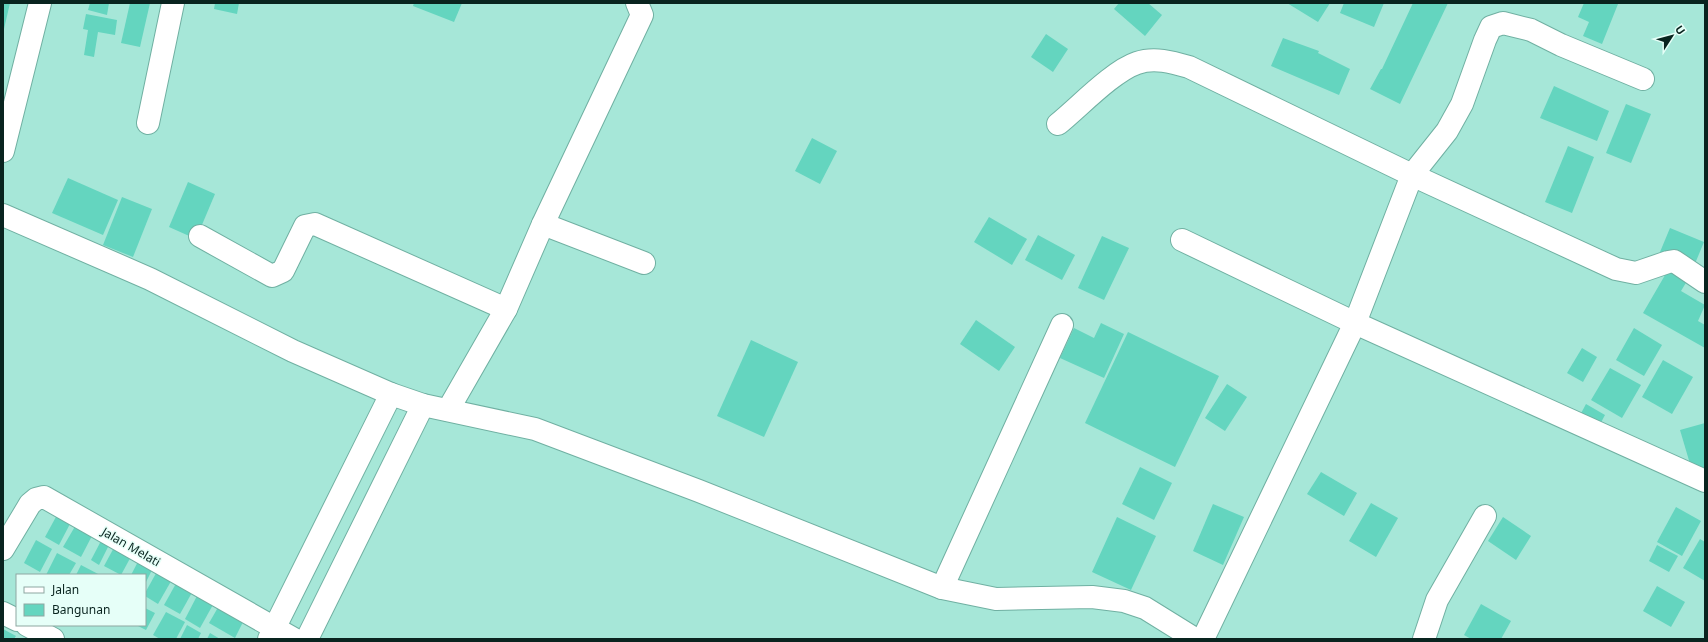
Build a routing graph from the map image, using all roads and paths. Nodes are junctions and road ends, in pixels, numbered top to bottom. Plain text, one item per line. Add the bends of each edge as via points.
1 (40, 3) edge
2 (173, 3) edge
3 (637, 3) edge
4 (1643, 79) dead end
5 (148, 123) dead end
6 (1058, 124) dead end
7 (3, 151) edge
8 (1412, 175) junction
9 (3, 215) edge
10 (543, 224) junction
11 (200, 236) dead end
12 (1182, 240) dead end
13 (644, 263) dead end
14 (1705, 282) edge
15 (506, 310) junction
16 (1355, 323) junction
17 (1062, 325) dead end
18 (391, 394) junction
19 (423, 405) junction
20 (448, 410) junction
21 (1705, 481) edge
22 (1485, 516) dead end
23 (4, 548) edge
24 (942, 588) junction
25 (3, 612) edge
26 (16, 619) edge
27 (29, 626) edge
28 (279, 635) edge
29 (53, 639) edge
30 (307, 639) edge
31 (1195, 639) edge
32 (1203, 639) edge
33 (1424, 639) edge

1 - 7 street
2 - 5 street
3 - 10 street via 642,15
4 - 8 street via 1531,30 1503,23 1491,27 1462,104 1447,131
6 - 8 street via 1116,74 1129,66 1147,61 1170,62 1189,67
8 - 14 street via 1616,269 1636,273 1674,261
8 - 16 street
9 - 18 street via 150,279 294,350
10 - 13 street
10 - 15 street
11 - 15 street via 272,276 283,271 305,226 315,224
12 - 16 street
15 - 20 street
16 - 21 street
16 - 32 street
17 - 24 street
18 - 19 street
18 - 28 street
19 - 20 street
19 - 30 street
20 - 24 street via 535,429 706,493
22 - 33 street via 1437,600
23 - 28 street, Jalan Melati via 30,504 44,497
24 - 31 street via 996,599 1114,598 1145,608
25 - 26 street
27 - 29 street

